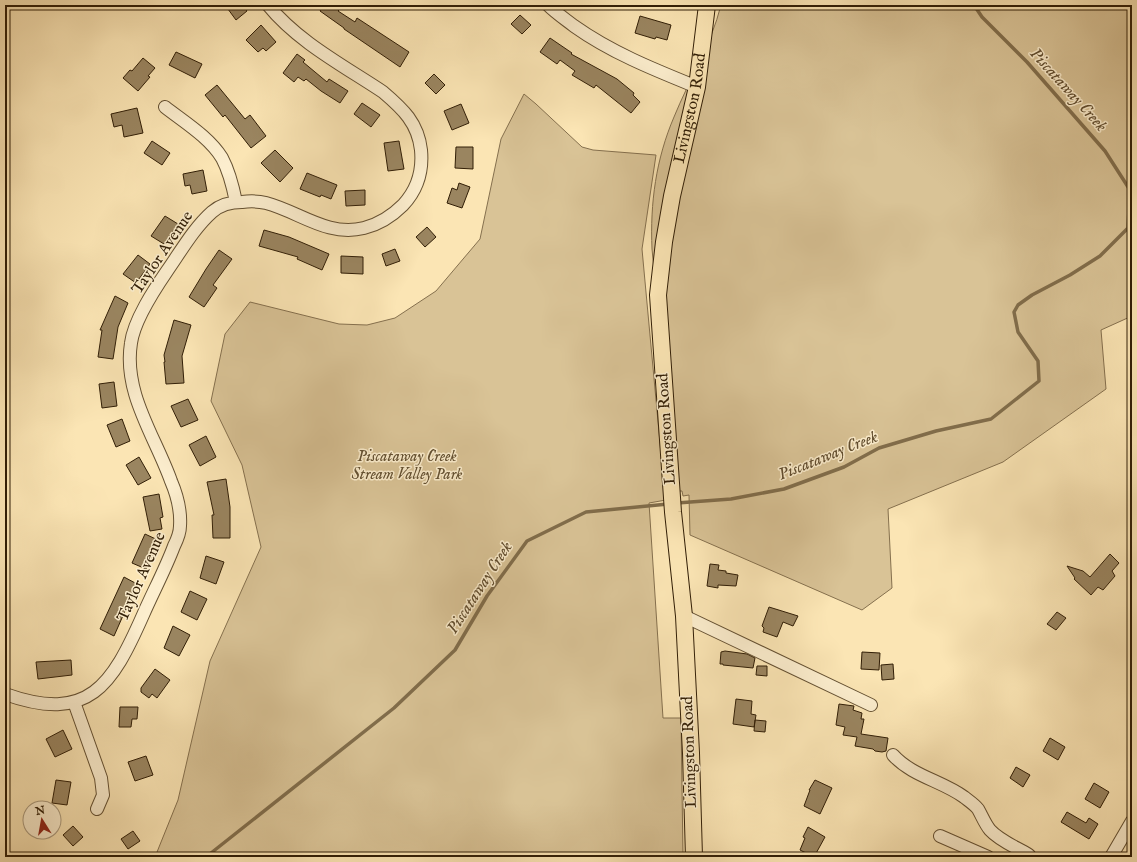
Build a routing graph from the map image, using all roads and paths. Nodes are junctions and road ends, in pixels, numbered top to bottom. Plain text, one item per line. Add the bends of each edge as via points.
1 (268, 5) edge
2 (707, 5) edge
3 (554, 7) edge
4 (697, 87) junction
5 (165, 107) dead end
6 (236, 202) junction
7 (684, 616) junction
8 (5, 694) edge
9 (74, 702) junction
10 (871, 705) dead end
11 (894, 755) dead end
12 (97, 809) dead end
13 (1132, 821) edge
14 (940, 836) dead end
15 (694, 857) edge
16 (988, 857) edge
17 (1029, 857) edge
18 (1111, 857) edge

1 - 6 street, Taylor Avenue via 280,20 299,36 383,92 395,103 417,130 421,152 420,174 410,197 394,213 377,224 358,229 345,230 319,225 266,203
2 - 4 main road, Livingston Road
3 - 4 street via 585,33 619,53
4 - 7 main road, Livingston Road via 672,196 658,295 673,512
5 - 6 street via 206,140 222,159
6 - 9 street, Taylor Avenue via 214,210 194,232 154,290 131,341 130,364 133,386 142,415 175,490 180,516 179,532 167,564 122,659 105,683 96,691
7 - 10 street
7 - 15 main road, Livingston Road via 692,755
8 - 9 street, Taylor Avenue via 44,704
9 - 12 street via 101,778 103,795
11 - 17 street via 899,762 918,774 962,796 974,805 989,829
13 - 18 street
14 - 16 street

